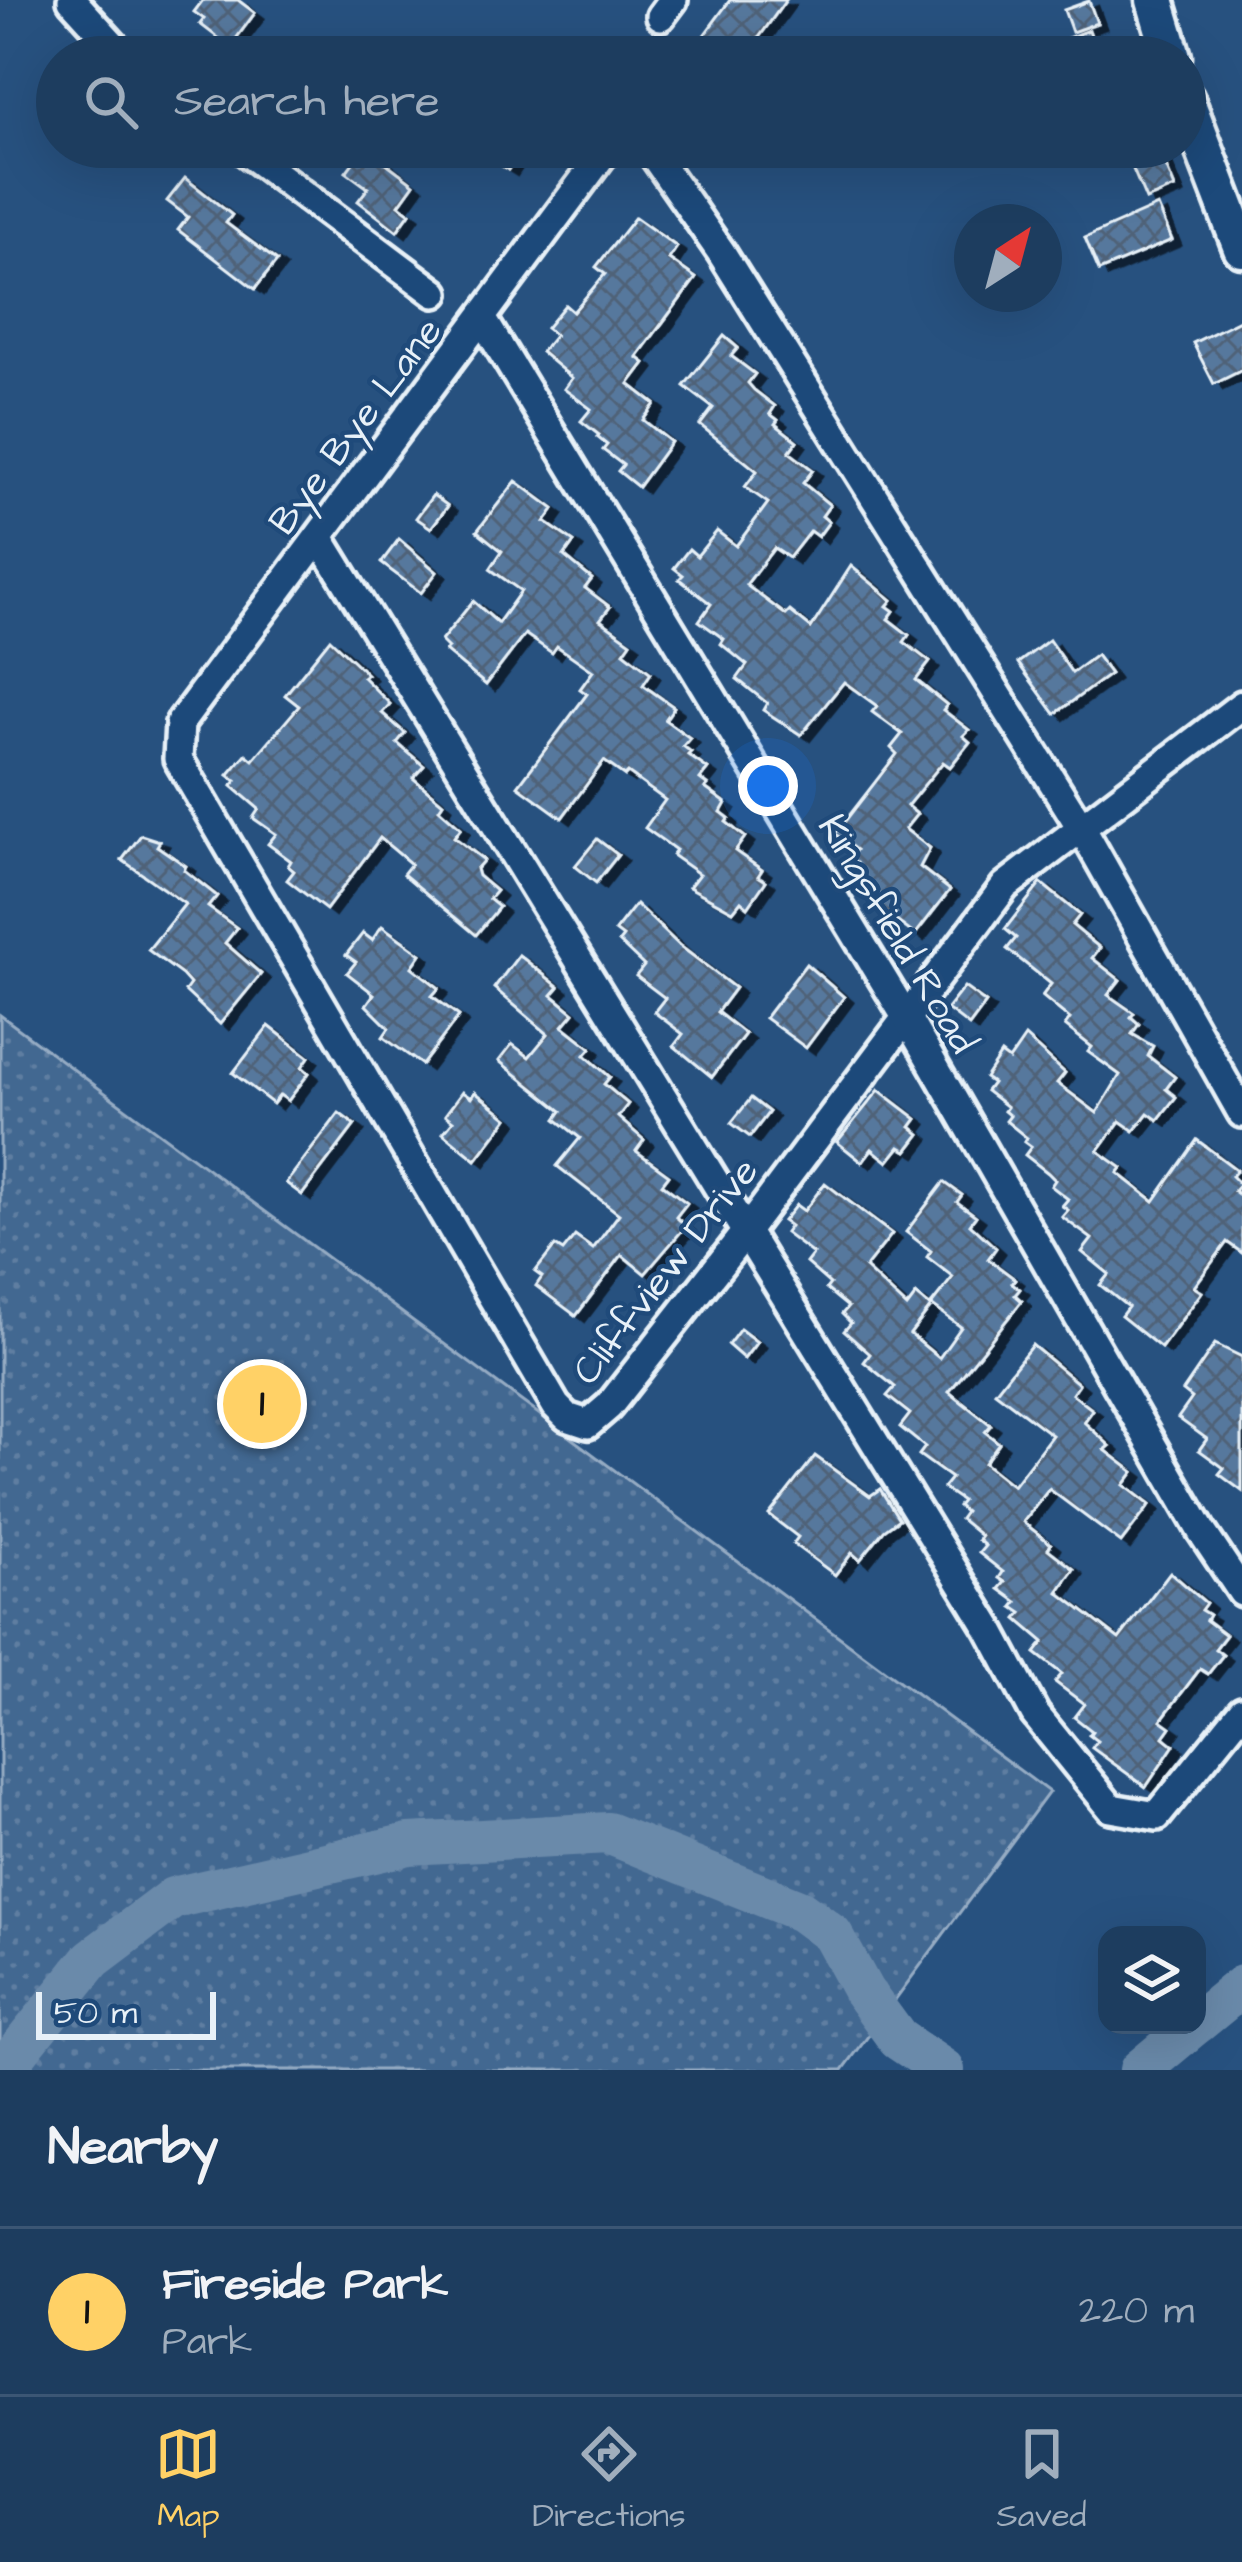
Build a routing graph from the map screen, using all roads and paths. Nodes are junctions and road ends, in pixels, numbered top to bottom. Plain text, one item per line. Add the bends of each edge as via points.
1 (72, 0) edge
2 (1155, 0) edge
3 (105, 36) edge
4 (1166, 36) edge
5 (1206, 155) edge
6 (268, 168) edge
7 (593, 168) edge
8 (663, 168) edge
9 (1242, 248) edge
10 (435, 293) dead end
11 (482, 318) junction
12 (319, 537) junction
13 (1242, 705) edge
14 (178, 759) joint
15 (1082, 829) junction
16 (905, 1018) junction
17 (1242, 1113) edge
18 (744, 1234) junction
19 (1242, 1592) edge
20 (1242, 1711) edge

1 - 3 street
2 - 4 main road
5 - 9 main road
6 - 10 street
7 - 11 street, Bye Bye Lane
8 - 15 street
11 - 12 street, Bye Bye Lane
11 - 16 street, Kingsfield Road
12 - 14 street, Bye Bye Lane via 180,723
12 - 18 street
13 - 15 street, Cliffview Drive
14 - 18 street, Cliffview Drive via 567,1417 588,1424 599,1417
15 - 16 street, Cliffview Drive via 1005,886
15 - 17 street
16 - 18 street, Cliffview Drive
16 - 19 street, Kingsfield Road
18 - 20 street via 1035,1714 1111,1808 1157,1816

